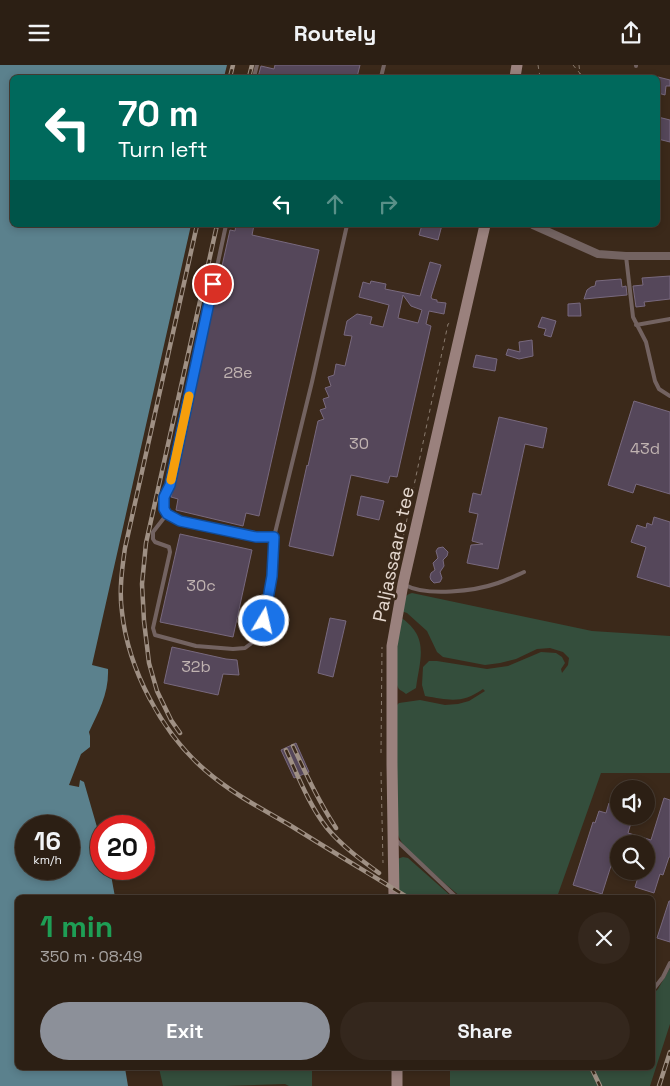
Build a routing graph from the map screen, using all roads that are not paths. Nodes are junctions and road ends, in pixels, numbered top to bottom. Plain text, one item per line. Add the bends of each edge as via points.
1 (226, 227) edge
2 (347, 227) edge
3 (485, 227) edge
4 (537, 227) edge
5 (626, 256) junction
6 (670, 256) edge
7 (670, 319) edge
8 (636, 325) junction
9 (670, 396) edge
10 (167, 514) junction
11 (274, 537) junction
12 (524, 572) dead end
13 (403, 584) junction
14 (386, 595) dead end
15 (400, 597) junction
16 (393, 837) junction
17 (394, 895) edge
18 (454, 895) edge
19 (670, 963) edge
20 (655, 987) edge
21 (396, 1070) edge
22 (397, 1086) edge

1 - 10 lane via 170,485 164,497
2 - 11 lane
3 - 13 street, Paljassaare tee
4 - 5 street via 598,254
5 - 6 street
5 - 8 lane
7 - 8 lane
8 - 9 lane via 646,342 655,381 659,389
10 - 11 lane via 180,521 256,537
10 - 11 lane via 153,532 155,542 169,547 170,552 153,629 155,635 196,645 245,648 257,639 264,621 272,576
12 - 13 lane via 497,584 453,591 430,593
13 - 15 street, Paljassaare tee
14 - 15 lane
15 - 16 street, Paljassaare tee via 392,646
16 - 17 street, Paljassaare tee
16 - 18 lane
19 - 20 lane
21 - 22 street

